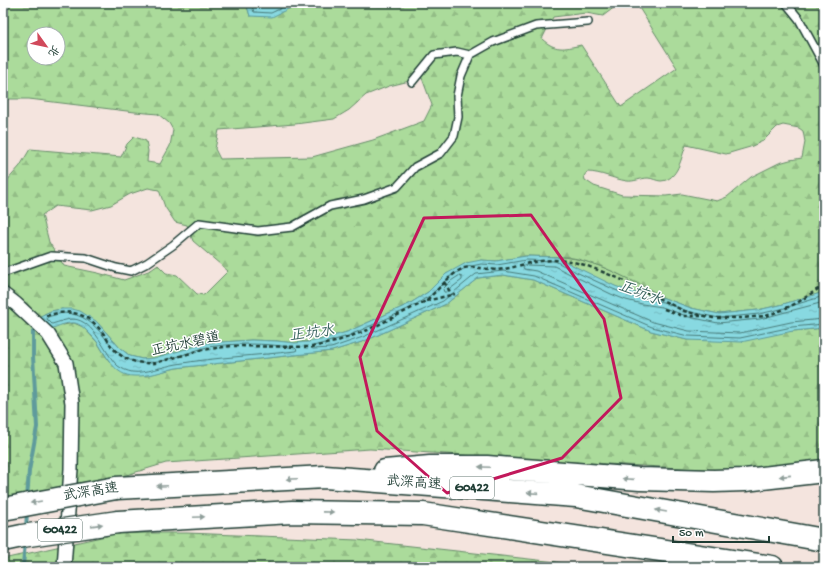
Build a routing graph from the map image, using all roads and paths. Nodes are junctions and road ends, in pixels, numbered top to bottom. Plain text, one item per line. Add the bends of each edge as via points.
1 (786, 3) edge
2 (588, 22) dead end
3 (470, 55) junction
4 (824, 65) edge
5 (412, 82) dead end
6 (3, 273) edge
7 (444, 282) junction
8 (824, 285) edge
9 (3, 294) edge
10 (426, 301) junction
11 (664, 309) dead end
12 (703, 316) junction
13 (35, 322) junction
14 (824, 471) edge
15 (325, 477) junction
16 (3, 509) edge
17 (423, 514) junction
18 (3, 540) edge
19 (824, 540) edge
20 (64, 567) edge
21 (684, 567) edge
22 (772, 567) edge

1 - 4 lane via 800,19
2 - 3 lane via 536,26 493,42
3 - 5 lane via 457,52 434,55
3 - 6 lane via 461,76 457,96 458,117 454,136 441,153 415,167 397,187 364,199 330,206 292,227 258,231 199,223 174,245 131,271 86,258 51,256
7 - 10 path, 正坑水碧道
7 - 10 path via 453,294
7 - 12 path, 正坑水碧道 via 458,271 470,267 497,270 541,261 570,261 585,264 684,311
8 - 12 path, 正坑水碧道 via 797,303 766,316
9 - 13 street
10 - 13 path, 正坑水碧道 via 368,330 323,345 231,346 202,350 148,364 129,360 118,354 96,325 76,313 59,312
11 - 12 path via 684,316
13 - 20 street via 66,363 72,403 71,469
14 -> 15 highway via 714,481 633,479 487,467 430,467
15 -> 16 highway, 武深高速 / G0422, bridge via 116,488
19 -> 15 highway, 武深高速 / G0422 via 576,496
18 -> 17 highway, 武深高速 / G0422, bridge via 118,522 292,512
17 - 21 highway
17 - 22 highway, 武深高速 / G0422

